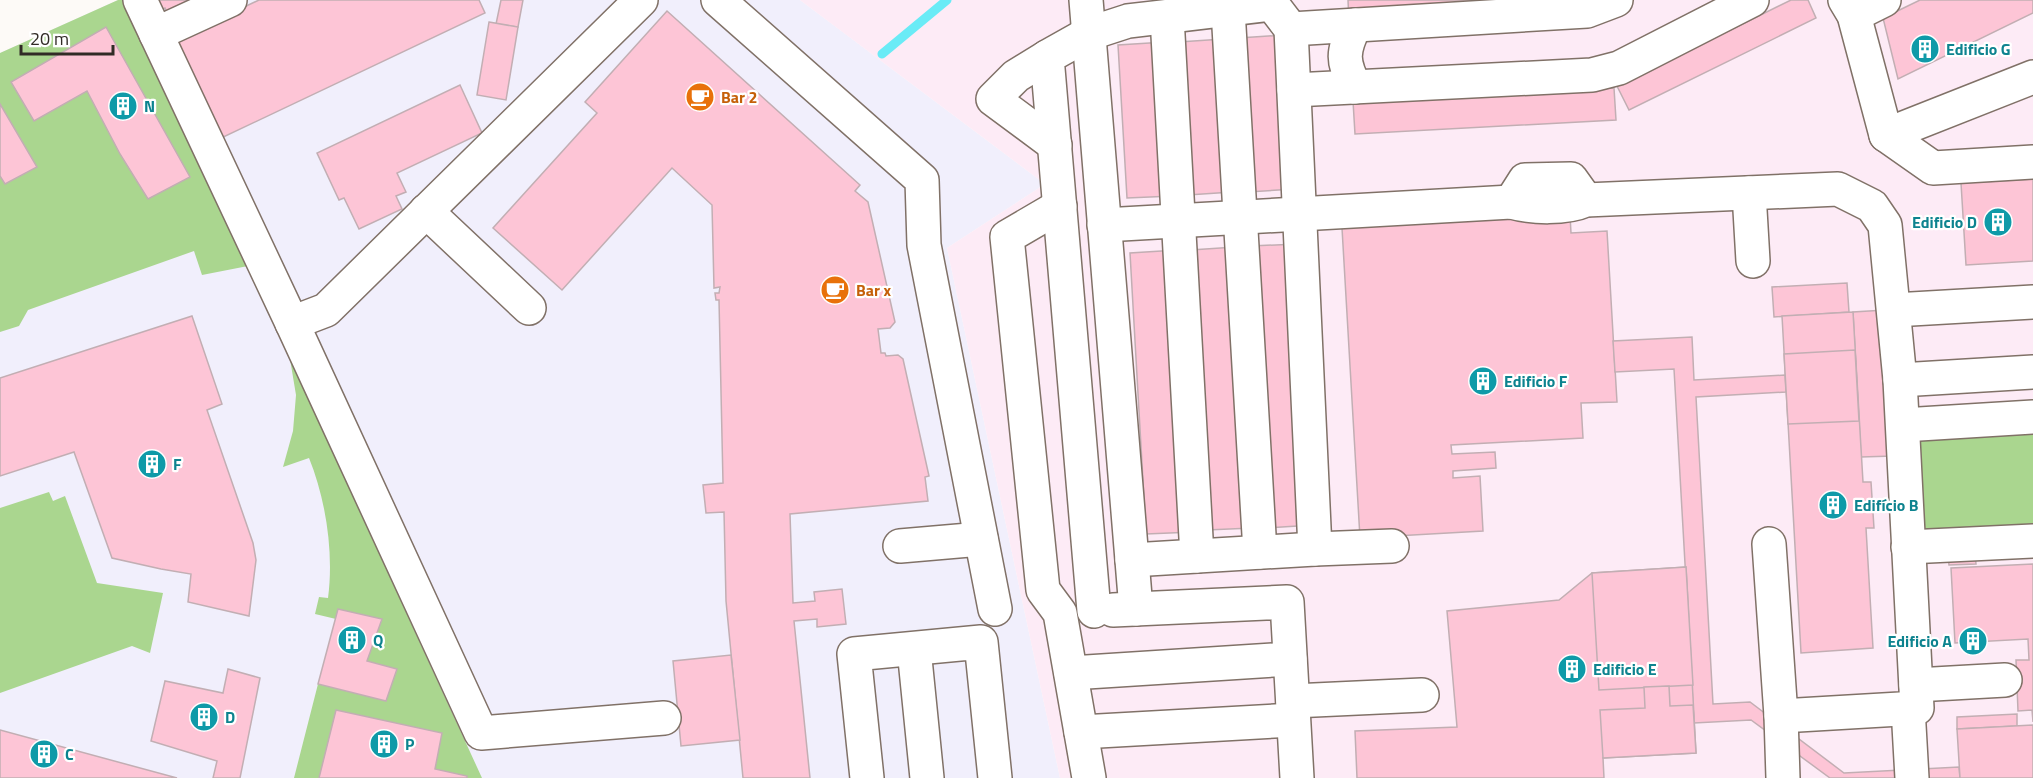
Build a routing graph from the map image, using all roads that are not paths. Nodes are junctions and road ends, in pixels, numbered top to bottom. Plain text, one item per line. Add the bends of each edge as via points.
1 (140, 0) edge
2 (230, 0) edge
3 (641, 0) edge
4 (718, 0) edge
5 (1086, 0) edge
6 (1616, 0) edge
7 (1752, 0) edge
8 (1884, 0) edge
9 (1849, 8) edge
10 (1228, 10) junction
11 (1167, 17) junction
12 (1355, 25) junction
13 (1291, 29) junction
14 (156, 34) junction
15 (1088, 34) junction
16 (1047, 57) junction
17 (2033, 77) edge
18 (1355, 87) junction
19 (1294, 90) junction
20 (1886, 135) junction
21 (1055, 145) junction
22 (2033, 162) edge
23 (1749, 193) junction
24 (1060, 206) junction
25 (426, 211) junction
26 (1299, 214) junction
27 (1240, 218) junction
28 (1178, 221) junction
29 (1104, 225) junction
30 (1753, 261) dead end
31 (2033, 302) edge
32 (529, 308) dead end
33 (1894, 310) junction
34 (292, 323) junction
35 (2033, 372) edge
36 (1900, 380) junction
37 (2033, 417) edge
38 (1902, 425) junction
39 (981, 539) junction
40 (2033, 541) edge
41 (1769, 544) dead end
42 (900, 546) dead end
43 (1392, 546) dead end
44 (1908, 547) junction
45 (1315, 549) junction
46 (1260, 552) junction
47 (1197, 556) junction
48 (1132, 560) junction
49 (995, 609) dead end
50 (1136, 609) junction
51 (1094, 611) junction
52 (1060, 613) junction
53 (915, 649) junction
54 (1290, 659) junction
55 (1071, 673) junction
56 (2005, 680) dead end
57 (1422, 694) dead end
58 (1912, 697) junction
59 (1293, 710) junction
60 (1781, 716) junction
61 (664, 718) dead end
62 (1081, 732) junction
63 (867, 778) edge
64 (927, 778) edge
65 (994, 778) edge
66 (1089, 778) edge
67 (1296, 778) edge
68 (1783, 778) edge
69 (1912, 778) edge

1 - 14 lane
2 - 14 lane
3 - 25 lane
4 - 39 lane via 922,180 924,245
5 - 15 lane
6 - 12 lane via 1587,11
7 - 18 lane via 1619,68 1592,75
8 - 9 lane
9 - 20 lane
10 - 11 lane
10 - 13 lane via 1272,4
10 - 27 lane
11 - 15 lane via 1128,21
11 - 28 lane
12 - 13 lane
12 - 18 lane via 1345,45 1345,66
13 - 19 lane
14 - 34 lane
15 - 16 lane
15 - 29 lane
16 - 21 lane
16 - 21 lane via 1016,76 993,99
17 - 20 lane
18 - 19 lane
19 - 26 lane
20 - 22 lane via 1933,168
21 - 24 lane
23 - 26 lane via 1586,200 1571,179 1525,180 1511,202
23 - 30 lane
23 - 33 lane via 1838,189 1872,206 1884,225
24 - 51 lane
24 - 52 lane via 1007,237 1043,590
25 - 32 lane
25 - 34 lane via 326,310
26 - 27 lane
26 - 45 lane
27 - 28 lane
27 - 46 lane
28 - 29 lane
28 - 47 lane
29 - 48 lane
31 - 33 lane
33 - 36 lane
34 - 61 lane via 481,734
35 - 36 lane
36 - 38 lane
37 - 38 lane
38 - 44 lane
39 - 42 lane
39 - 49 lane
40 - 44 lane
41 - 60 lane
43 - 45 lane
44 - 58 lane
45 - 46 lane
46 - 47 lane
47 - 48 lane
48 - 50 lane
50 - 51 lane
50 - 54 lane via 1287,602
51 - 52 lane
52 - 55 lane
53 - 63 lane via 854,654
53 - 64 lane
53 - 65 lane via 981,642
54 - 55 lane
54 - 59 lane
55 - 62 lane
56 - 58 lane
57 - 59 lane
58 - 60 lane
58 - 69 lane
59 - 62 lane
59 - 67 lane
60 - 68 lane
62 - 66 lane

